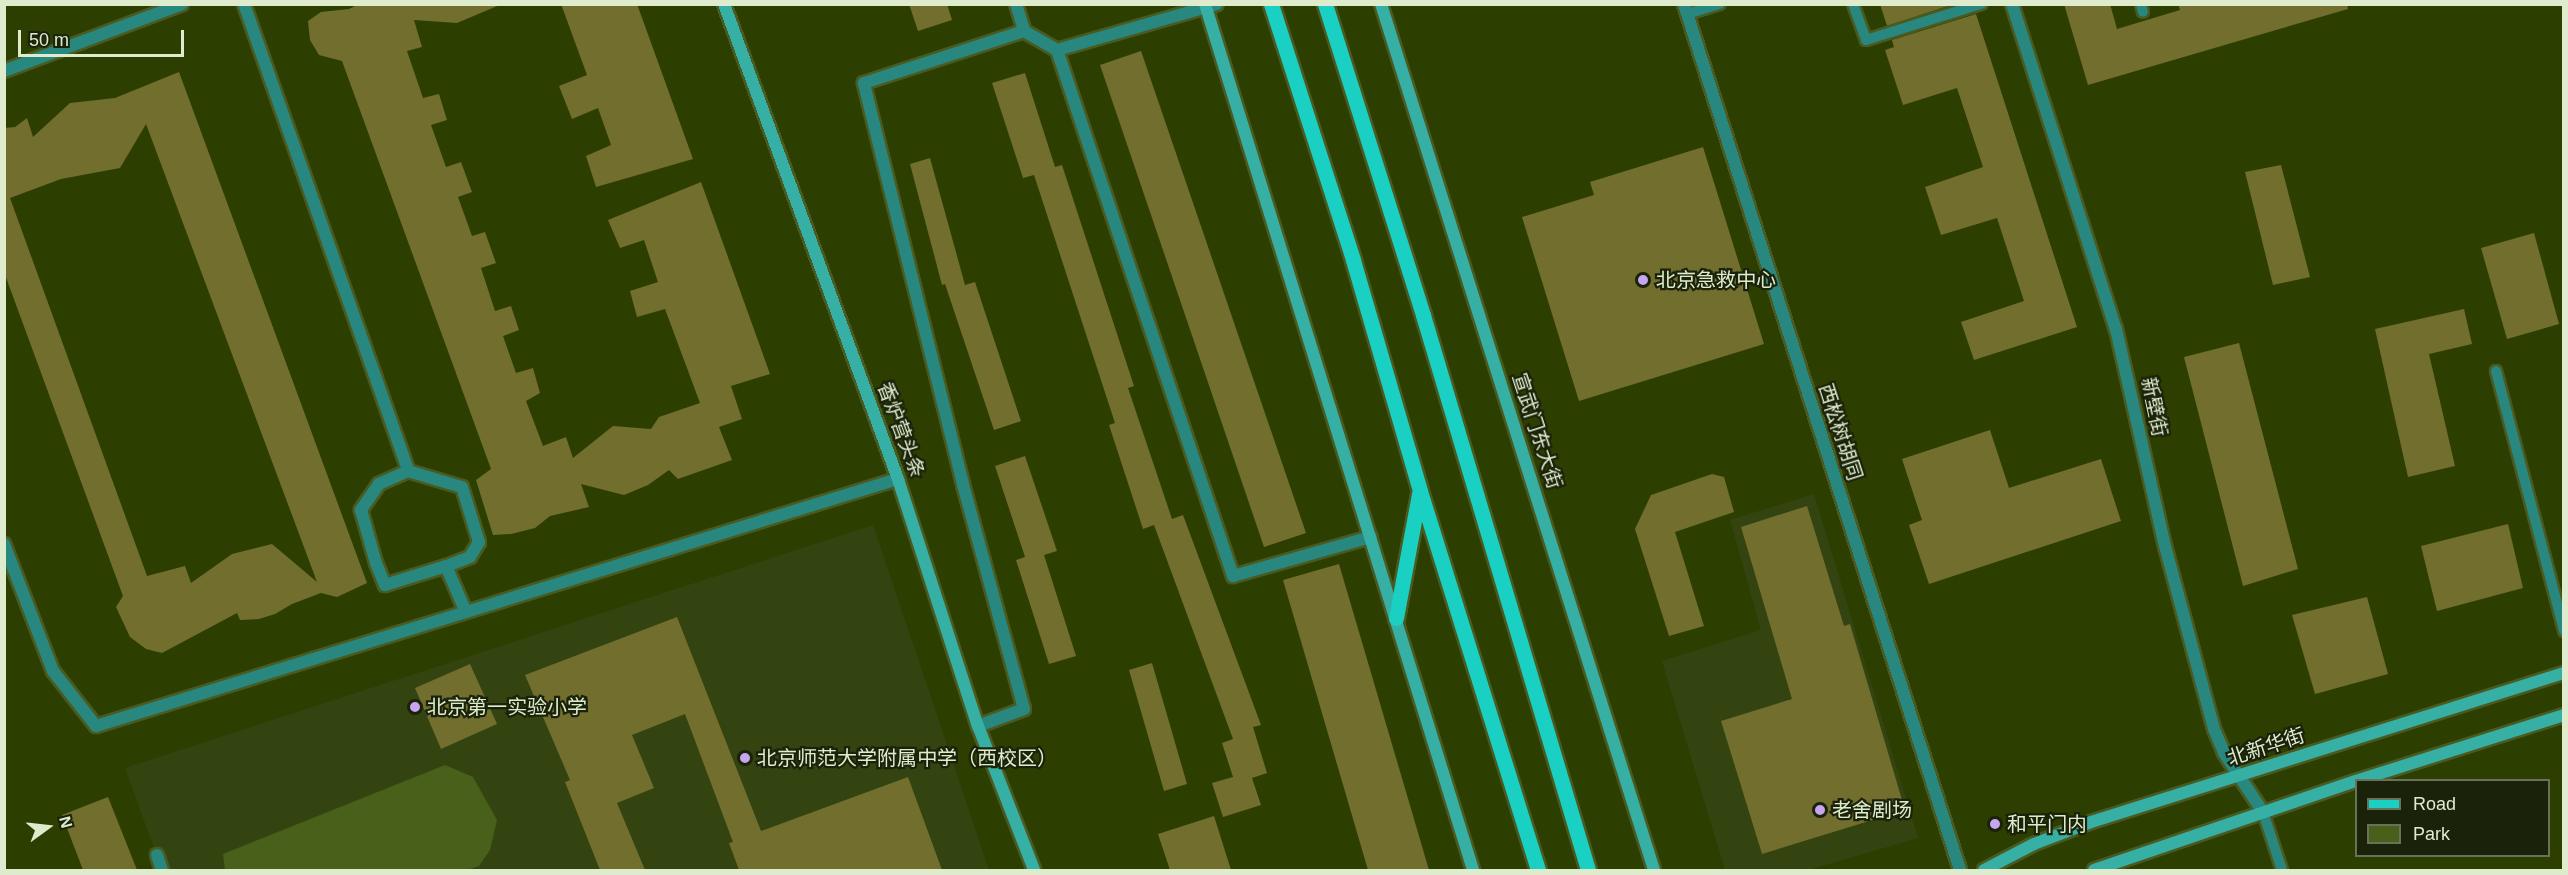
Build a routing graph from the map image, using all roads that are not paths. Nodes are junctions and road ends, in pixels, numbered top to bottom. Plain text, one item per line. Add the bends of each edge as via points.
1 (182, 4) edge
2 (244, 4) edge
3 (724, 4) edge
4 (1016, 4) edge
5 (1271, 4) edge
6 (1325, 4) edge
7 (1381, 4) edge
8 (1720, 4) edge
9 (1853, 4) edge
10 (1981, 4) edge
11 (2012, 4) edge
12 (1209, 6) edge
13 (1685, 9) edge
14 (1024, 31) junction
15 (1057, 50) junction
16 (4, 71) edge
17 (2496, 371) dead end
18 (408, 471) junction
19 (898, 479) junction
20 (1420, 491) junction
21 (1371, 537) junction
22 (4, 544) edge
23 (446, 566) junction
24 (465, 610) junction
25 (1396, 618) junction
26 (2564, 631) edge
27 (2564, 674) edge
28 (2564, 715) edge
29 (978, 726) junction
30 (2241, 776) junction
31 (2364, 779) edge
32 (2355, 782) edge
33 (2264, 812) junction
34 (157, 855) dead end
35 (2117, 867) edge
36 (162, 870) edge
37 (1034, 870) edge
38 (1473, 870) edge
39 (1538, 870) edge
40 (1588, 870) edge
41 (1654, 870) edge
42 (1960, 870) edge
43 (1984, 870) edge
44 (2094, 870) edge
45 (2282, 870) edge

1 - 16 street
2 - 18 street
3 - 19 street, 香炉营头条
4 - 14 street
5 - 20 main road via 1353,260
6 - 40 main road via 1423,315
7 - 41 street, 宣武门东大街
8 - 13 lane
9 - 10 lane via 1866,40
11 - 30 street, 新壁街 via 2116,329 2165,546 2214,729 2224,753
12 - 15 street
12 - 21 street
13 - 42 street, 西松树胡同
14 - 15 street
14 - 29 street via 864,84 963,484 1024,709
15 - 21 street via 1233,576
17 - 26 lane
18 - 23 street via 462,487 479,542 470,557
18 - 23 street via 379,484 361,510 376,563 385,585
19 - 24 street
19 - 29 street, 香炉营头条
20 - 25 main road
20 - 39 main road
21 - 25 street
22 - 24 street via 52,671 96,726
23 - 24 street
25 - 38 street
27 - 30 street, 北新华街
28 - 31 street
29 - 37 street, 香炉营头条
30 - 33 street, 新壁街
30 - 43 street, 北新华街 via 2091,822 2034,844
32 - 33 street
33 - 35 street
33 - 45 lane
34 - 36 street
35 - 44 street

